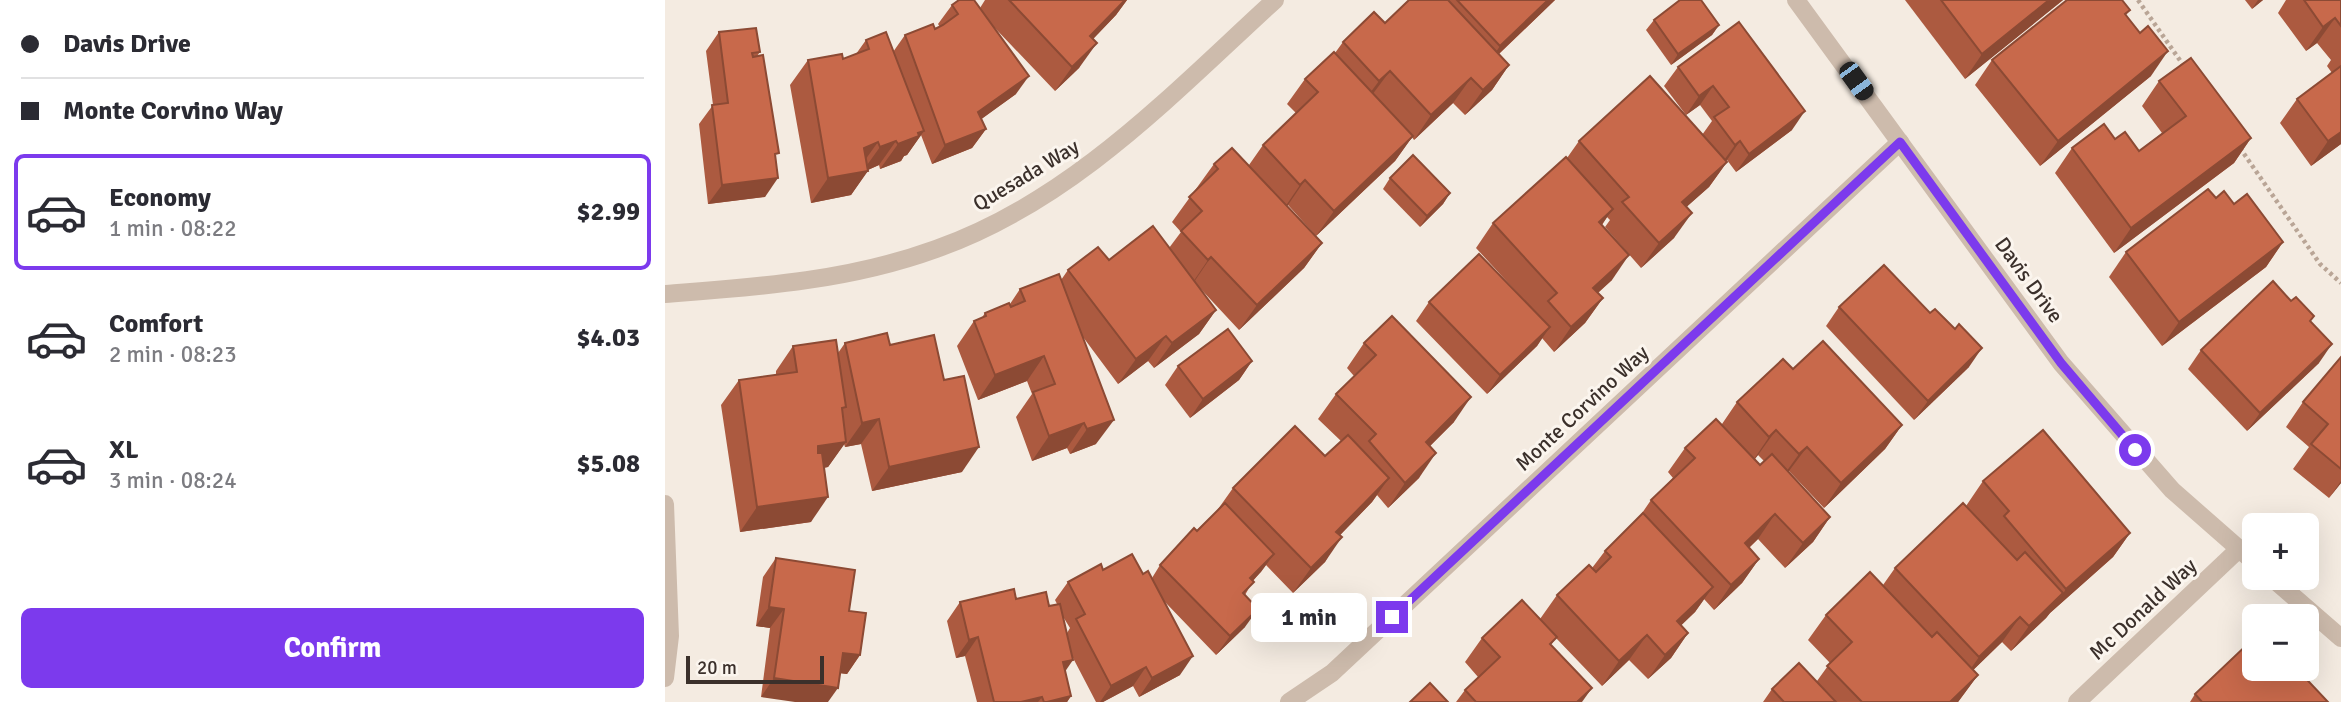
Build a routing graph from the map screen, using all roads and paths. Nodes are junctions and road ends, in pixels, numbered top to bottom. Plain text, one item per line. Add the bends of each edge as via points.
1 (1275, 0) edge
2 (1796, 0) edge
3 (2139, 0) edge
4 (2194, 80) edge
5 (2233, 138) edge
6 (1900, 142) junction
7 (2341, 283) edge
8 (665, 294) edge
9 (665, 504) edge
10 (2239, 549) junction
11 (2242, 552) edge
12 (2285, 590) edge
13 (2341, 638) edge
14 (665, 678) edge
15 (1289, 702) edge
16 (2077, 702) edge

1 - 8 street, Quesada Way via 1139,125 1075,177 1007,219 936,249 867,269 792,284
2 - 6 street, Davis Drive
3 - 4 path
5 - 7 path via 2320,264
6 - 10 street, Davis Drive via 2061,363 2172,491
6 - 15 street, Monte Corvino Way via 1332,673
9 - 14 street via 670,636
10 - 11 street, Davis Drive
10 - 16 street, Mc Donald Way
12 - 13 street

